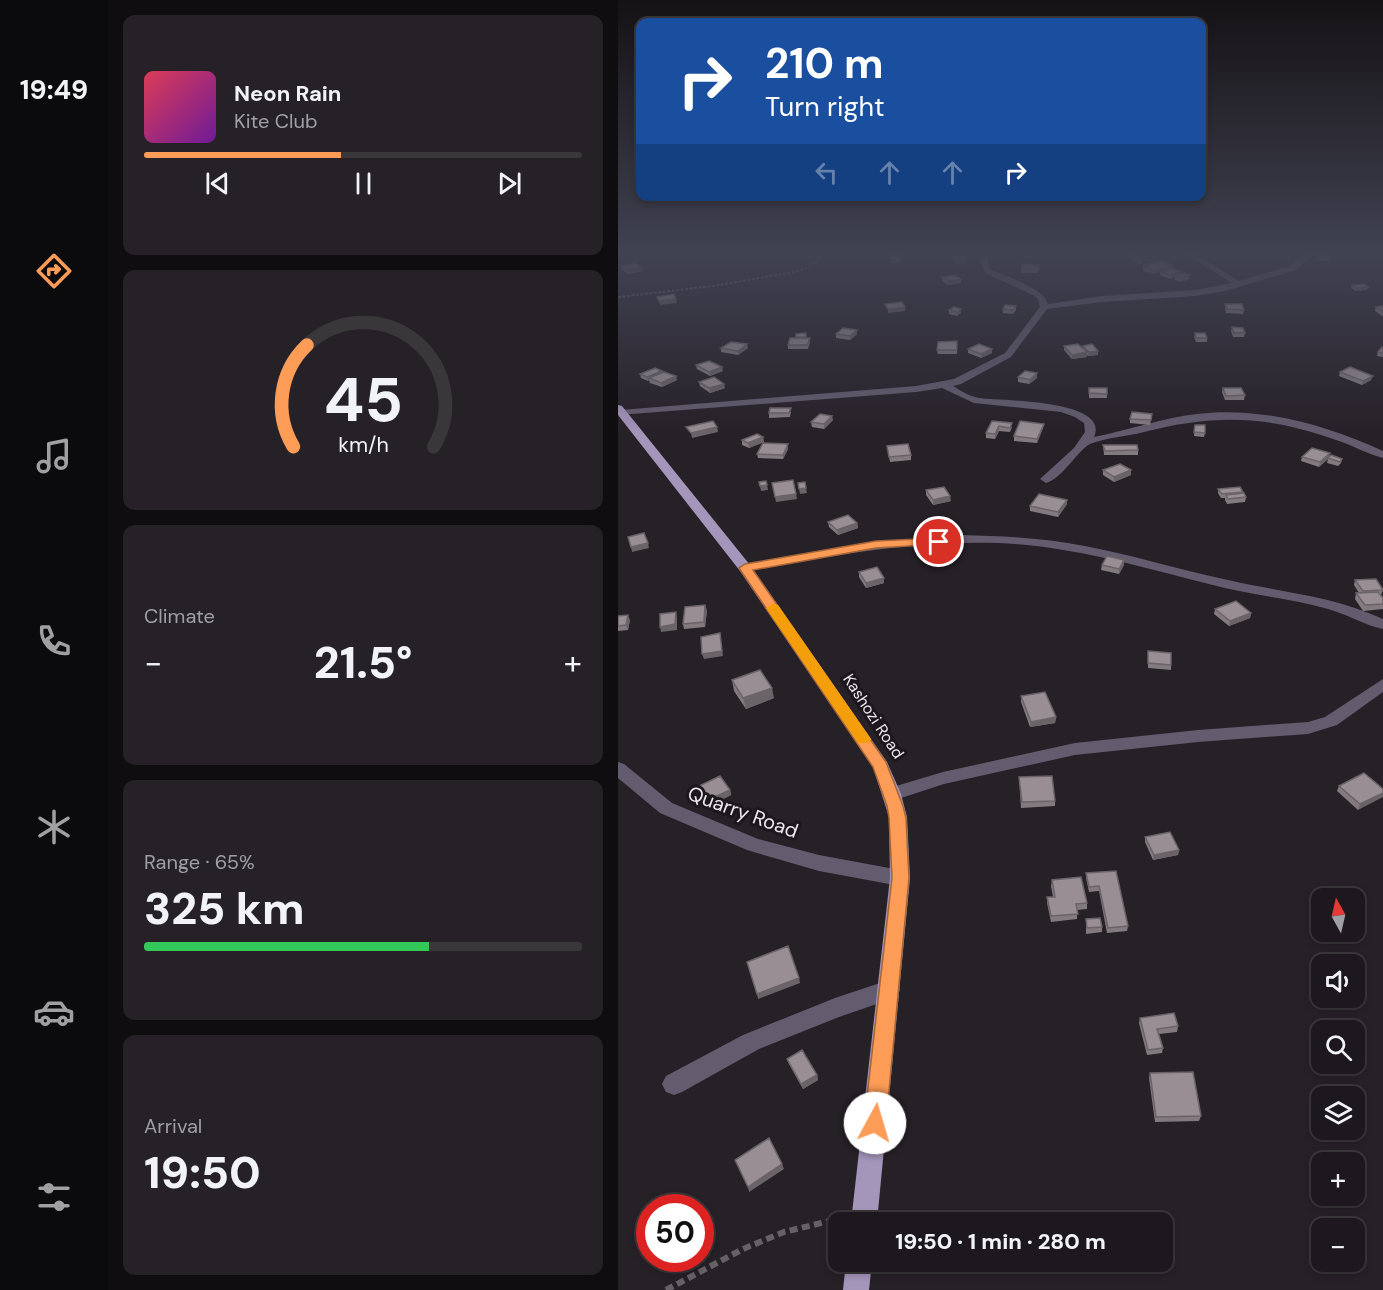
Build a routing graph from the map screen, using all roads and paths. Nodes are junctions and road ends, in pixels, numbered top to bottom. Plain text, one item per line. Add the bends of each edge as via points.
1 (1038, 315) edge
2 (945, 385) junction
3 (619, 411) edge
4 (1086, 442) junction
5 (1383, 455) edge
6 (1046, 479) dead end
7 (745, 568) junction
8 (1383, 625) edge
9 (1383, 684) edge
10 (618, 768) edge
11 (892, 794) junction
12 (900, 878) junction
13 (889, 990) junction
14 (674, 1084) dead end
15 (866, 1212) edge
16 (828, 1224) edge
17 (858, 1272) edge
18 (666, 1290) edge
19 (855, 1290) edge

1 - 2 street via 1008,355 967,378
2 - 3 street via 781,402
2 - 4 street via 974,400 1079,414 1091,424
3 - 7 main road, Kashozi Road
4 - 5 street via 1197,417 1226,415 1309,428 1352,440
4 - 6 street
7 - 8 street via 876,544 1010,539 1094,553 1310,601 1367,616
7 - 11 main road, Kashozi Road via 881,766
9 - 11 street via 1331,721 1308,728 1075,749 953,775
10 - 12 street, Quarry Road via 666,808 754,845 819,863
11 - 12 main road, Kashozi Road via 898,818
12 - 13 main road, Kashozi Road
13 - 14 street via 751,1042
13 - 15 main road, Kashozi Road
16 - 18 path via 784,1232
17 - 19 main road

